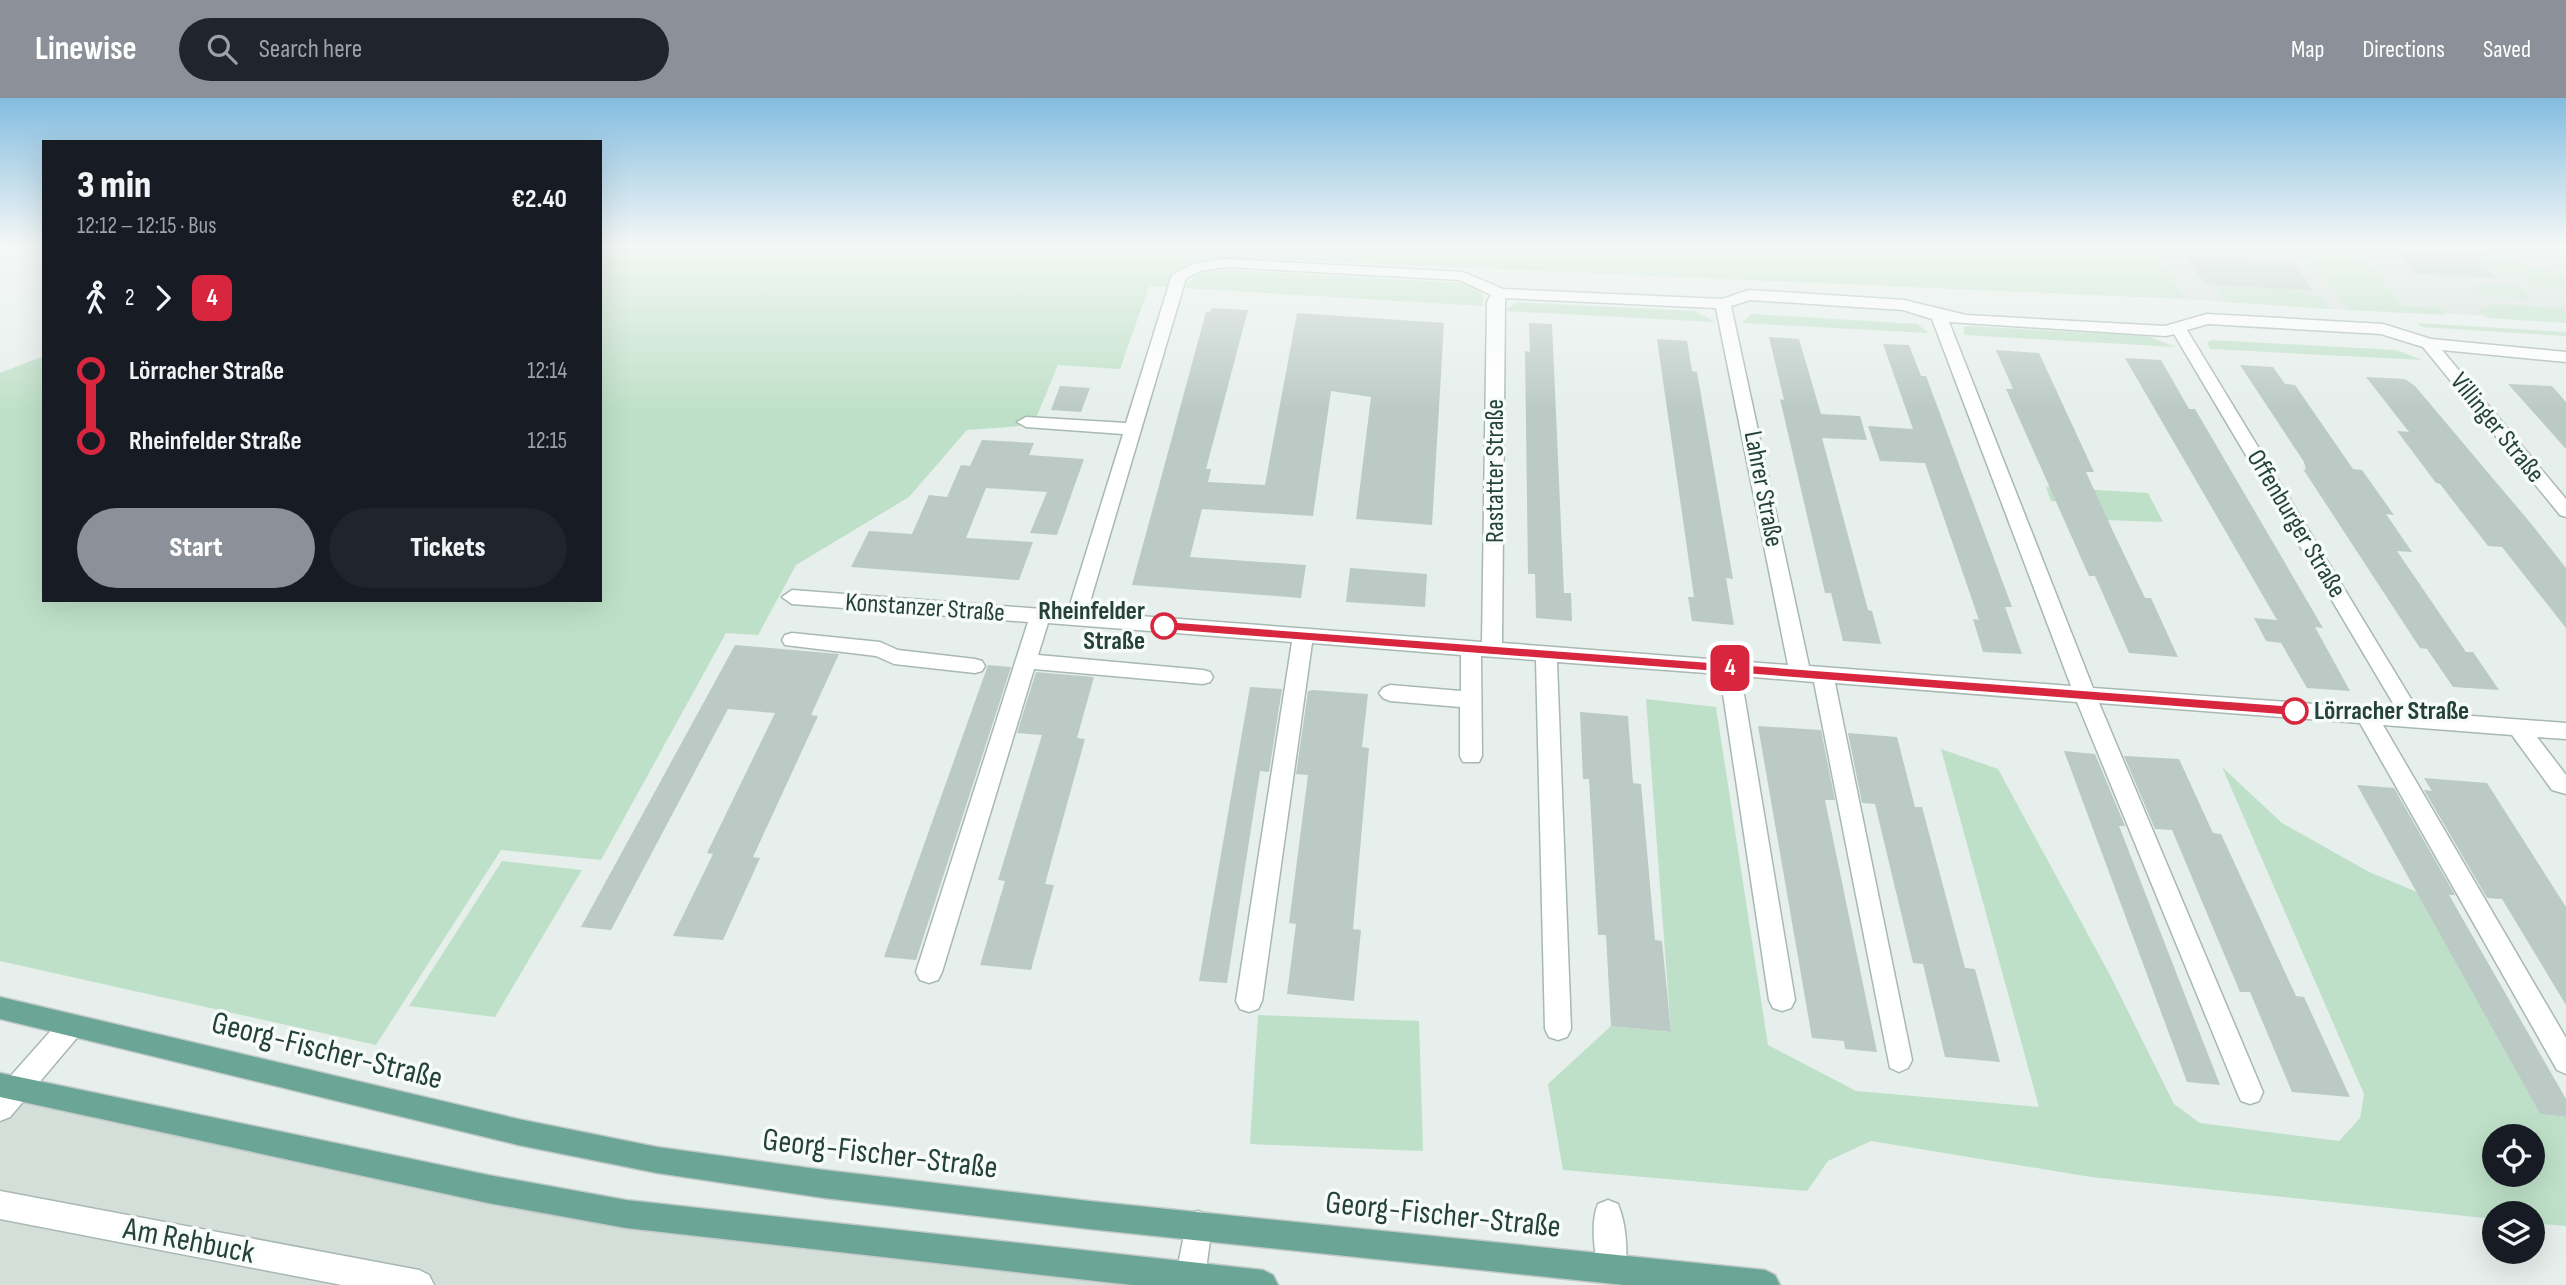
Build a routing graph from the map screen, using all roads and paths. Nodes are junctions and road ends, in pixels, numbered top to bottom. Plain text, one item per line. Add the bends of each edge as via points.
1 (1171, 300) edge
2 (1496, 300) edge
3 (1650, 300) edge
4 (1731, 300) edge
5 (1831, 300) edge
6 (1723, 304) junction
7 (1939, 316) junction
8 (2179, 329) junction
9 (2429, 344) junction
10 (2566, 357) edge
11 (1026, 422) dead end
12 (1132, 429) junction
13 (2566, 511) edge
14 (792, 597) dead end
15 (1040, 617) junction
16 (1075, 619) junction
17 (1303, 636) junction
18 (792, 640) dead end
19 (1481, 650) junction
20 (1546, 655) junction
21 (1027, 660) junction
22 (975, 666) dead end
23 (1731, 668) junction
24 (1812, 675) junction
25 (1203, 677) dead end
26 (1390, 693) dead end
27 (2085, 695) junction
28 (1472, 699) junction
29 (2367, 716) junction
30 (2412, 719) junction
31 (2518, 727) junction
32 (2566, 731) edge
33 (1471, 755) dead end
34 (2566, 785) edge
35 (929, 972) dead end
36 (1782, 1000) dead end
37 (1250, 1001) dead end
38 (0, 1008) edge
39 (72, 1025) junction
40 (1558, 1029) dead end
41 (1899, 1060) dead end
42 (2566, 1062) edge
43 (2250, 1092) dead end
44 (5, 1094) edge
45 (0, 1205) edge
46 (1608, 1214) dead end
47 (1198, 1225) junction
48 (1612, 1268) junction
49 (1189, 1281) edge
50 (419, 1285) edge
51 (1263, 1285) edge
52 (1765, 1285) edge

1 - 12 street
2 - 19 street, Rastatter Straße
3 - 6 street
4 - 6 street
5 - 7 street via 1904,305
6 - 24 street, Lahrer Straße
7 - 8 street
7 - 27 street
8 - 9 street via 2207,319 2369,328 2403,333
8 - 30 street, Offenburger Straße
9 - 10 street
9 - 13 street, Villinger Straße
11 - 12 street
12 - 16 street
14 - 15 street, Konstanzer Straße
15 - 16 street, Konstanzer Straße
15 - 21 street
16 - 17 street, Konstanzer Straße
17 - 19 street, Konstanzer Straße
17 - 37 street
18 - 22 street
19 - 20 street, Konstanzer Straße
19 - 28 street, Rastatter Straße
20 - 23 street, Konstanzer Straße
20 - 40 street
21 - 25 street
21 - 35 street
23 - 24 street, Konstanzer Straße
23 - 36 street
24 - 27 street, Konstanzer Straße
24 - 41 street, Lahrer Straße
26 - 28 street
27 - 29 street, Konstanzer Straße
27 - 43 street
28 - 33 street, Rastatter Straße
29 - 30 street, Konstanzer Straße
29 - 42 street
30 - 31 street, Konstanzer Straße
31 - 32 street, Konstanzer Straße
31 - 34 street via 2560,784
38 - 39 main road, Georg-Fischer-Straße
39 - 44 street
39 - 47 main road, Georg-Fischer-Straße via 517,1132 657,1160 824,1184
44 - 49 main road via 625,1214
45 - 50 street, Am Rehbuck
46 - 48 street
47 - 48 main road, Georg-Fischer-Straße
47 - 49 street
48 - 52 main road, Georg-Fischer-Straße
49 - 51 main road

